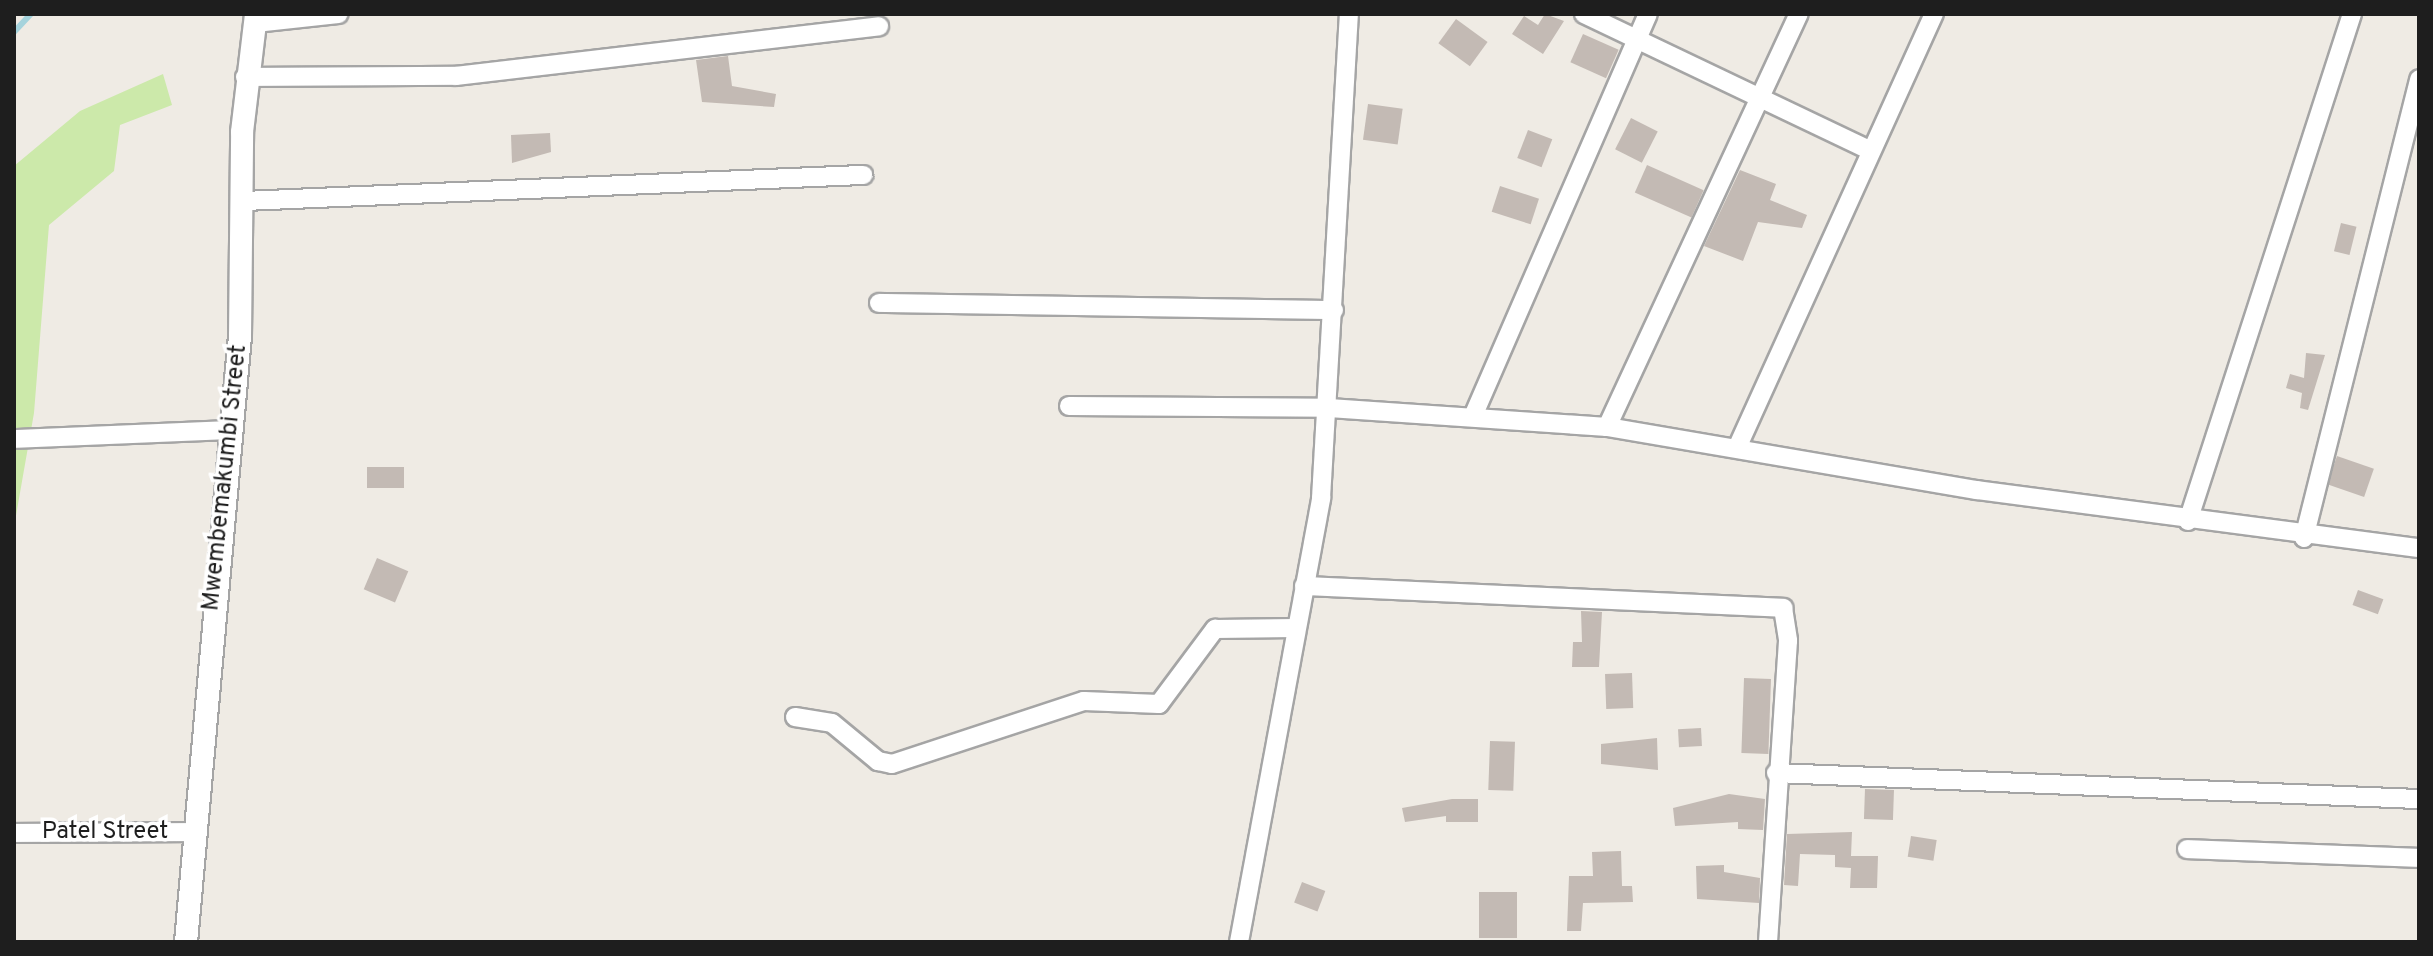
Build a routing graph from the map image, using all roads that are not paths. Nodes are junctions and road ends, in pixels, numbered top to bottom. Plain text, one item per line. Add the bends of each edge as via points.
1 (339, 14) edge
2 (1349, 14) edge
3 (1584, 14) edge
4 (1648, 14) edge
5 (1799, 14) edge
6 (1934, 14) edge
7 (2352, 14) edge
8 (255, 18) edge
9 (879, 26) dead end
10 (1635, 35) junction
11 (245, 77) junction
12 (2419, 79) edge
13 (1758, 91) junction
14 (1869, 150) junction
15 (863, 175) dead end
16 (244, 201) junction
17 (879, 303) dead end
18 (1334, 310) junction
19 (1069, 406) dead end
20 (1329, 408) junction
21 (1474, 414) junction
22 (1607, 427) junction
23 (233, 430) junction
24 (14, 439) edge
25 (1737, 448) junction
26 (2188, 521) junction
27 (2304, 538) junction
28 (2419, 548) edge
29 (1304, 586) junction
30 (1296, 628) junction
31 (795, 717) dead end
32 (1776, 773) junction
33 (2419, 799) edge
34 (195, 832) junction
35 (14, 833) edge
36 (2187, 849) dead end
37 (2419, 858) edge
38 (186, 942) edge
39 (1239, 942) edge
40 (1768, 942) edge

1 - 8 street
2 - 18 street
3 - 10 street
4 - 10 street
5 - 13 street
6 - 14 street
7 - 26 street
8 - 11 street, Mwembemakumbi Street
9 - 11 street via 456,76
10 - 13 street
10 - 21 street
11 - 16 street, Mwembemakumbi Street
12 - 27 street
13 - 14 street
13 - 22 street
14 - 25 street
15 - 16 street
16 - 23 street, Mwembemakumbi Street
17 - 18 street
18 - 20 street
19 - 20 street
20 - 21 street
20 - 29 street
21 - 22 street
22 - 25 street
23 - 24 street
23 - 34 street, Mwembemakumbi Street
25 - 26 street
26 - 27 street
27 - 28 street
29 - 30 street
29 - 32 street via 1783,608 1788,641
30 - 31 street via 1215,629 1159,704 1084,701 892,764 878,761 832,723
30 - 39 street
32 - 33 street
32 - 40 street
34 - 35 street, Patel Street
34 - 38 street, Mwembemakumbi Street
36 - 37 street

